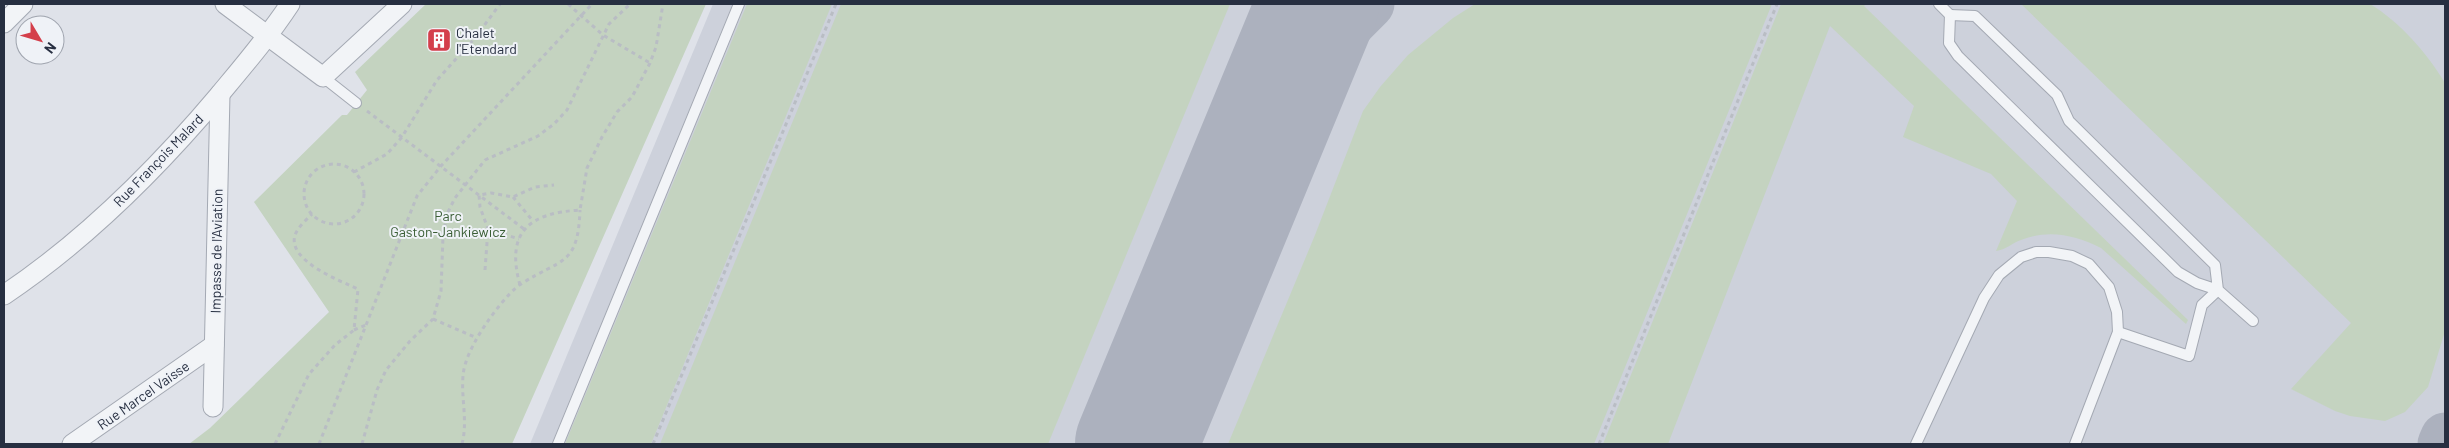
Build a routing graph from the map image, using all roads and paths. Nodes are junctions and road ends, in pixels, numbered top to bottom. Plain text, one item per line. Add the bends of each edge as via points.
1 (23, 4) edge
2 (225, 4) edge
3 (290, 4) edge
4 (402, 4) edge
5 (500, 4) edge
6 (568, 4) edge
7 (592, 4) edge
8 (630, 4) edge
9 (663, 4) edge
10 (739, 4) edge
11 (836, 4) edge
12 (1777, 4) edge
13 (1939, 4) edge
14 (1950, 15) junction
15 (580, 16) junction
16 (4, 23) edge
17 (603, 35) junction
18 (268, 36) junction
19 (650, 63) junction
20 (323, 77) junction
21 (220, 94) junction
22 (356, 103) joint
23 (402, 137) junction
24 (441, 166) junction
25 (354, 172) junction
26 (464, 184) junction
27 (554, 184) dead end
28 (479, 195) junction
29 (513, 197) junction
30 (580, 210) junction
31 (312, 214) junction
32 (533, 221) junction
33 (488, 229) junction
34 (524, 229) junction
35 (519, 239) junction
36 (485, 270) dead end
37 (520, 285) junction
38 (2218, 290) junction
39 (4, 295) edge
40 (433, 319) junction
41 (2253, 321) dead end
42 (366, 325) junction
43 (354, 330) junction
44 (2118, 332) junction
45 (477, 338) junction
46 (214, 345) junction
47 (213, 407) dead end
48 (72, 444) edge
49 (275, 444) edge
50 (319, 444) edge
51 (362, 444) edge
52 (462, 444) edge
53 (558, 444) edge
54 (653, 444) edge
55 (1599, 444) edge
56 (1916, 444) edge
57 (2075, 444) edge

1 - 16 street
2 - 18 street
3 - 18 street, Rue François Malard
4 - 20 street
5 - 23 path via 475,38 436,80
6 - 15 path
7 - 15 path
8 - 17 path via 609,24
9 - 19 path
10 - 53 lane
11 - 54 path
12 - 55 path
13 - 14 lane
14 - 38 lane via 1949,43 1958,56 2178,272
14 - 38 lane via 1975,16 2057,95 2069,121 2215,265
15 - 17 path
15 - 24 path
17 - 19 path
17 - 26 path via 567,110 554,124 538,136 485,160
18 - 20 street
18 - 21 street, Rue François Malard
19 - 30 path via 632,97 617,112 602,137 588,168
20 - 22 lane
21 - 39 street, Rue François Malard via 192,128 101,218
21 - 46 street, Impasse de l'Aviation
22 - 23 path
23 - 24 path
23 - 25 path via 387,154
24 - 26 path
24 - 42 path via 410,210
25 - 31 path via 336,164 317,169 305,185 306,205
25 - 31 path via 363,187 358,212 335,224 326,223
26 - 28 path
26 - 40 path via 447,214 441,291
27 - 29 path via 535,187
28 - 29 path via 491,192
28 - 33 path
28 - 34 path
29 - 32 path
30 - 32 path via 556,212
30 - 37 path via 576,244 568,256 558,266
31 - 43 path via 298,229 294,237 295,246 306,261 358,289
32 - 34 path
33 - 35 path
33 - 36 path
34 - 35 path
35 - 37 path via 516,269
37 - 45 path
38 - 41 lane
38 - 44 lane via 2202,305 2190,356
40 - 45 path
40 - 51 path via 386,370
42 - 43 path
42 - 50 path
43 - 49 path via 335,345 309,374
44 - 56 lane via 2114,296 2089,264 2061,253 2036,252 2021,257 1999,275 1984,298
44 - 57 lane
45 - 52 path via 466,359 463,376 466,423
46 - 47 street, Impasse de l'Aviation
46 - 48 street, Rue Marcel Vaisse

